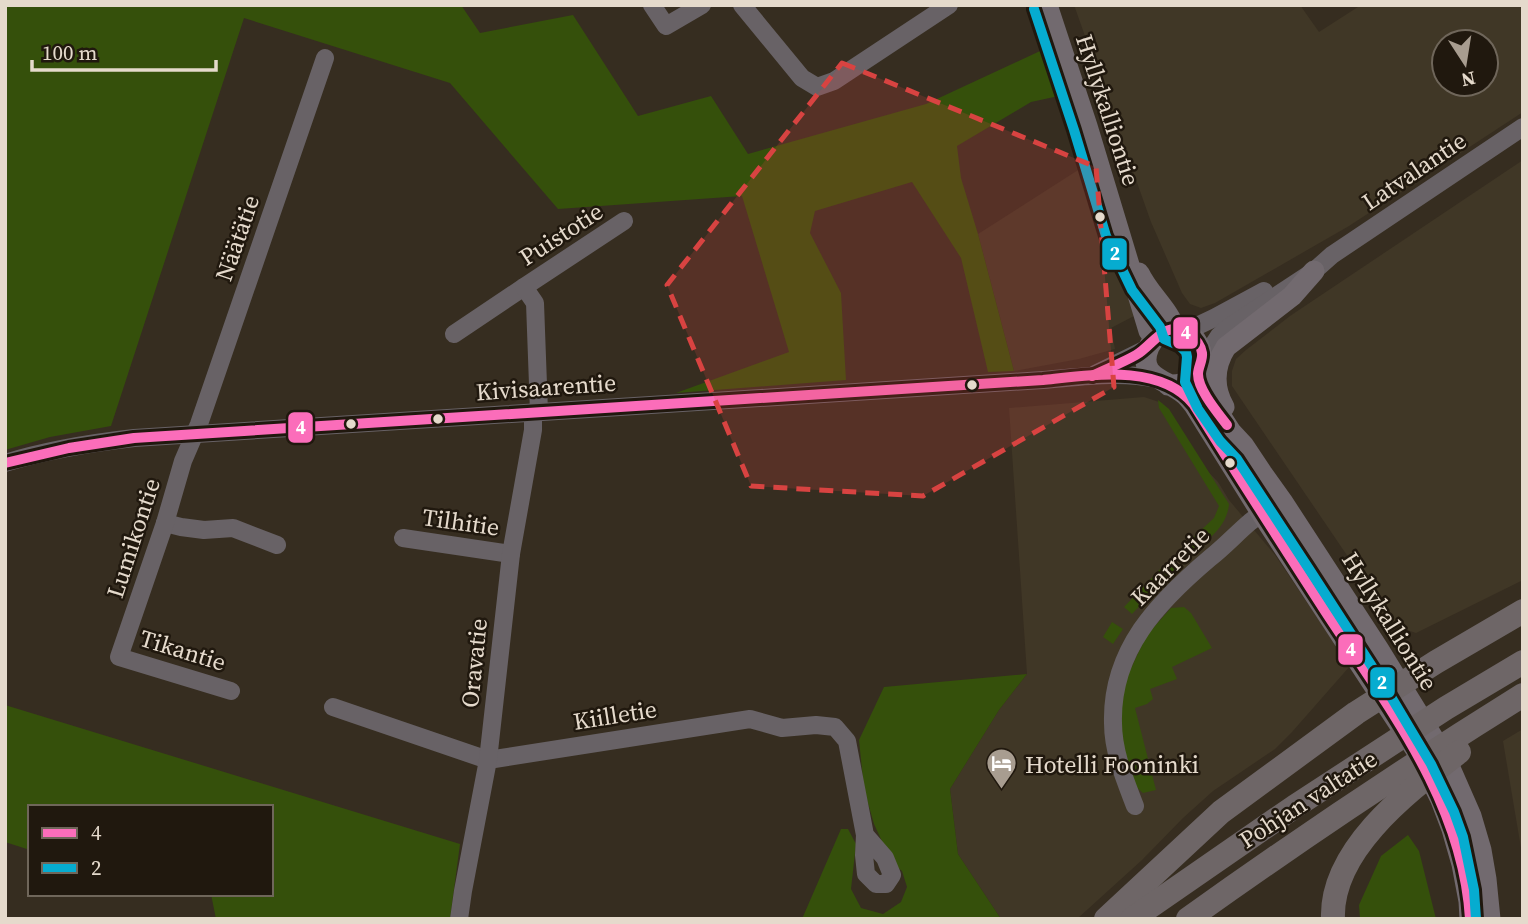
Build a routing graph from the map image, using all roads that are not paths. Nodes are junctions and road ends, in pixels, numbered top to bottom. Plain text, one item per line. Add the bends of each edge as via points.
1 (652, 5) edge
2 (702, 5) edge
3 (742, 5) edge
4 (949, 5) edge
5 (1047, 5) edge
6 (325, 58) dead end
7 (1523, 127) edge
8 (624, 221) dead end
9 (1119, 230) junction
10 (1332, 255) junction
11 (1314, 271) junction
12 (524, 287) junction
13 (1181, 331) junction
14 (454, 334) dead end
15 (1151, 343) junction
16 (1200, 367) junction
17 (1092, 376) junction
18 (1162, 382) junction
19 (536, 412) junction
20 (194, 435) junction
21 (1244, 446) junction
22 (5, 463) edge
23 (1282, 501) junction
24 (1262, 514) junction
25 (165, 523) junction
26 (403, 538) dead end
27 (277, 545) dead end
28 (511, 554) junction
29 (1523, 611) edge
30 (119, 657) joint
31 (1523, 662) edge
32 (231, 691) dead end
33 (1523, 695) edge
34 (1397, 701) junction
35 (333, 708) dead end
36 (1523, 710) edge
37 (488, 760) junction
38 (1450, 794) junction
39 (1135, 806) dead end
40 (865, 835) dead end
41 (459, 919) edge
42 (1106, 919) edge
43 (1132, 919) edge
44 (1188, 919) edge
45 (1334, 919) edge
46 (1470, 919) edge
47 (1490, 919) edge

1 - 2 street via 666,26
3 - 4 street via 802,78 817,87 834,82
5 - 9 main road, Hyllykalliontie
6 - 20 street, Näätätie
7 - 10 street, Latvalantie
8 - 12 street, Puistotie
9 - 13 main road, Hyllykalliontie via 1144,283
9 - 15 main road, Hyllykalliontie
10 - 11 street, Latvalantie
10 - 13 street, Latvalantie
11 - 16 street, Latvalantie via 1229,327
11 - 21 main road via 1292,296 1219,357 1217,390
12 - 14 street, Puistotie
12 - 19 street, Puistotie via 535,303
13 - 15 main road via 1168,331
13 - 16 main road via 1199,345
15 - 17 street, Kivisaarentie
15 - 18 main road via 1148,365
16 - 18 main road via 1185,383
16 - 21 main road, Hyllykalliontie via 1200,384
17 - 18 street, Kivisaarentie via 1142,376
17 - 19 street, Kivisaarentie
18 - 24 main road, Hyllykalliontie via 1194,405
19 - 20 street, Kivisaarentie
19 - 28 street, Oravatie
20 - 22 street, Kivisaarentie via 95,442
20 - 25 street, Lumikontie
21 - 23 main road, Hyllykalliontie
23 - 24 street, Kaarretie
23 - 34 main road, Hyllykalliontie
24 - 34 main road, Hyllykalliontie
24 - 39 street, Kaarretie via 1167,598 1127,653 1119,675 1113,724 1121,768
25 - 27 street via 204,530 233,528
25 - 30 street, Lumikontie
26 - 28 street, Tilhitie
28 - 37 street, Oravatie
29 - 34 highway
30 - 32 street, Tikantie
31 - 43 highway, Pohjan valtatie via 1294,807
33 - 44 highway, Pohjan valtatie via 1364,797
34 - 38 main road, Hyllykalliontie via 1446,760
34 - 42 highway via 1356,713 1221,812
35 - 37 street
36 - 45 highway via 1451,758 1380,820 1345,867
37 - 40 street, Kiilletie via 750,719 782,728 835,727 847,741
37 - 41 street, Oravatie
38 - 46 main road, Hyllykalliontie
38 - 47 main road, Hyllykalliontie via 1471,816 1481,850

